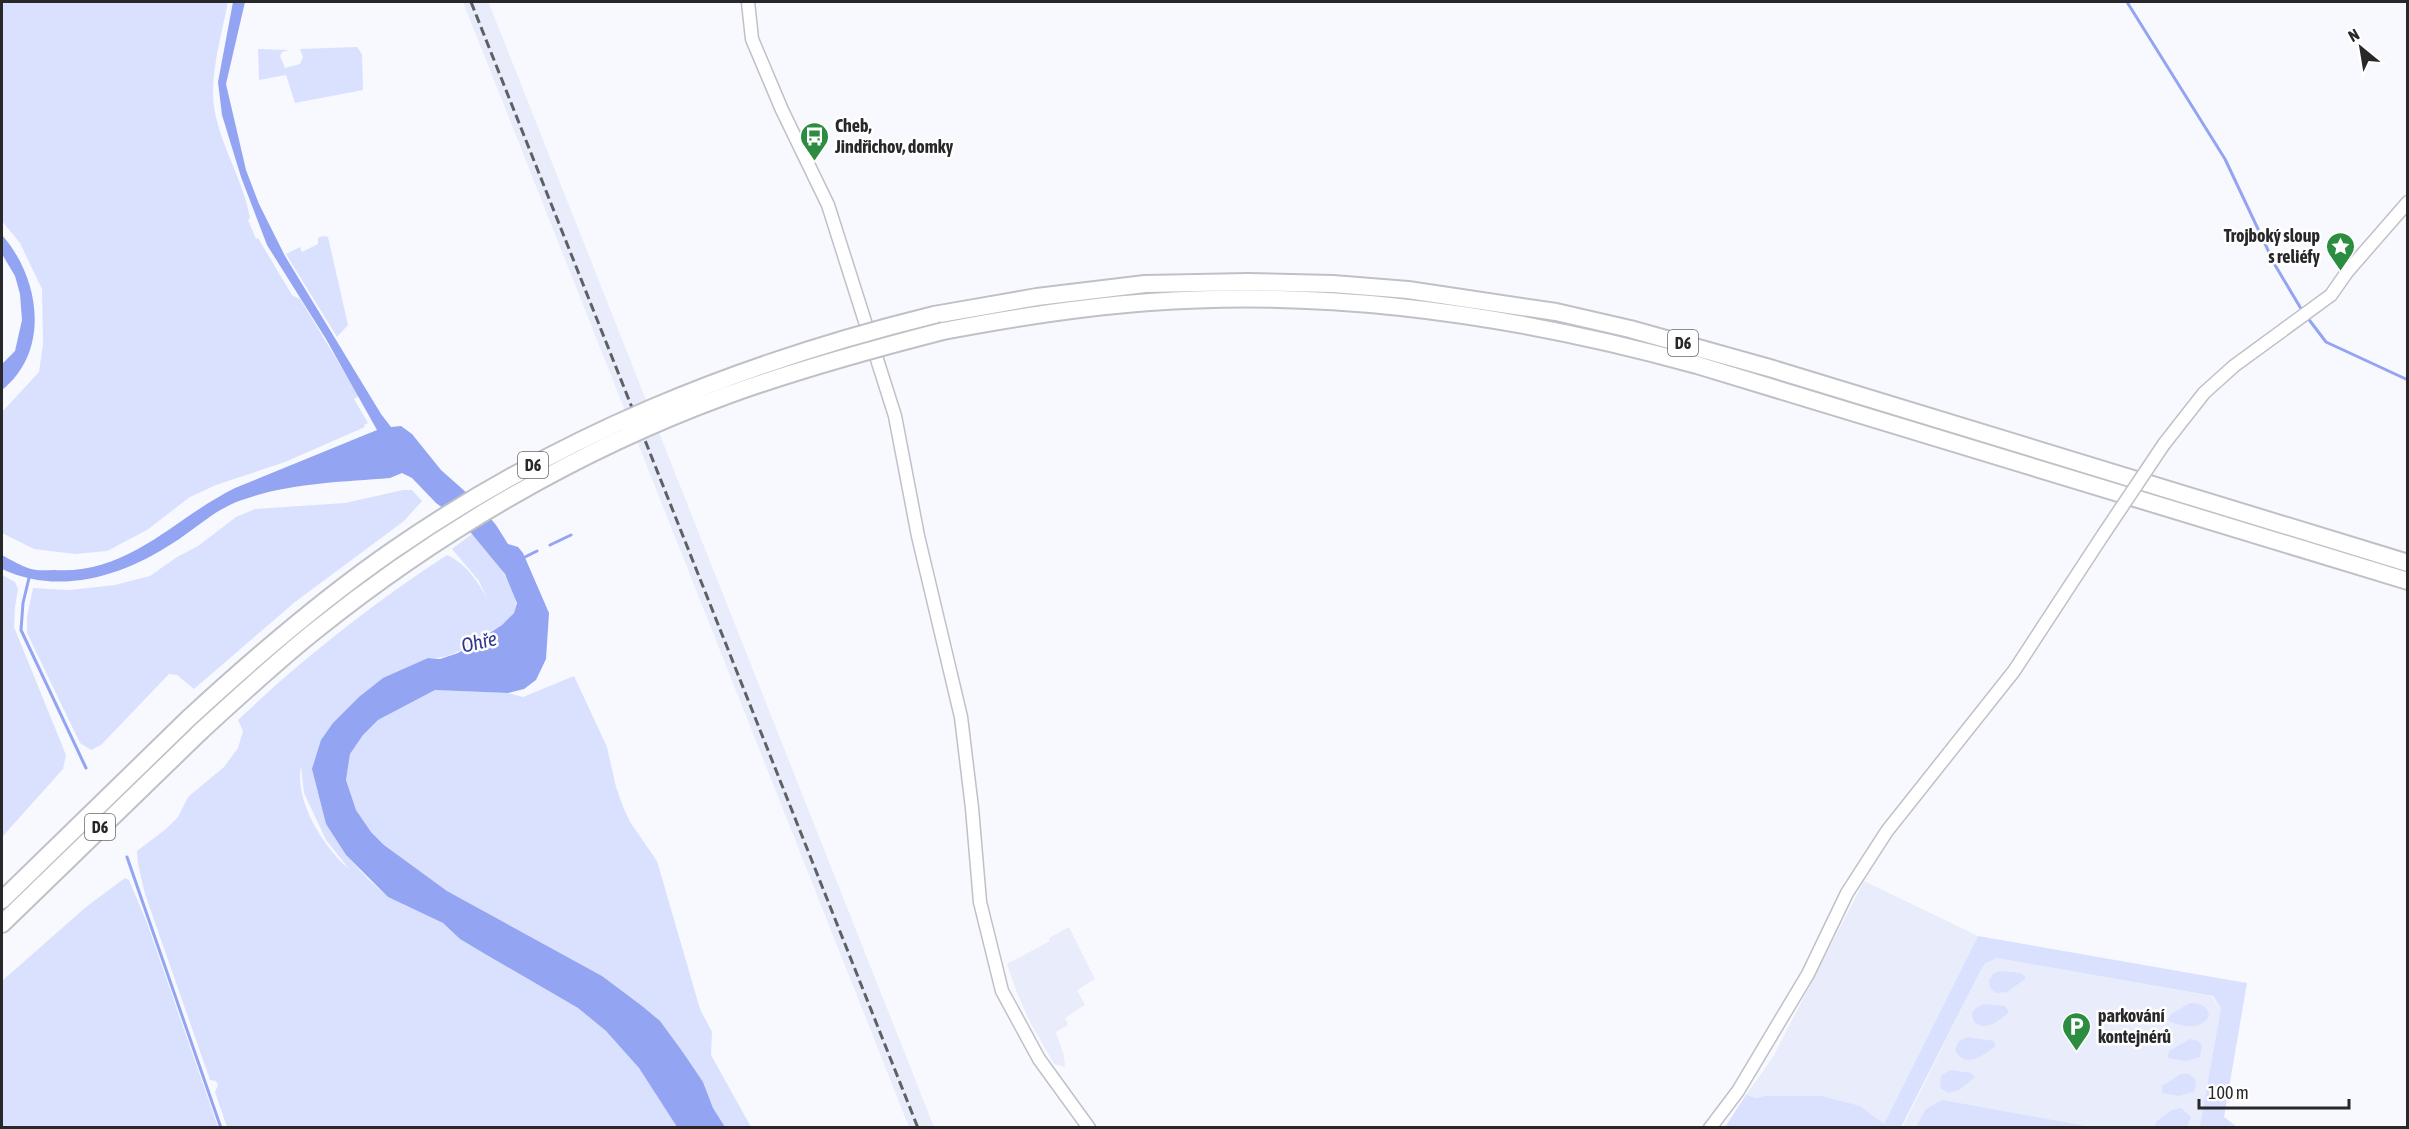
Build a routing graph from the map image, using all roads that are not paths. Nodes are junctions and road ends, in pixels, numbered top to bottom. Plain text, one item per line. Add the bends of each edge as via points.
1 (748, 2) edge
2 (2408, 202) edge
3 (2408, 563) edge
4 (2408, 581) edge
5 (2, 900) edge
6 (2, 924) edge
7 (1089, 1128) edge
8 (1710, 1128) edge

1 - 7 street via 752,39 828,205 895,416 918,536 961,717 980,902 1002,991 1039,1059
2 - 8 street, bridge via 2331,295 2211,386 2164,444 2014,671 1887,831 1847,892 1808,974 1738,1091
3 - 5 highway, D6, bridge via 1773,369 1557,312 1408,290 1333,284 1248,282 1124,287 1037,297 934,315 826,343 718,380 620,421 538,462 437,521 348,582 264,650
4 - 6 highway, D6, bridge via 1626,345 1480,316 1406,306 1248,298 1097,307 943,331 831,360 723,397 551,475 448,535 359,597 276,663

